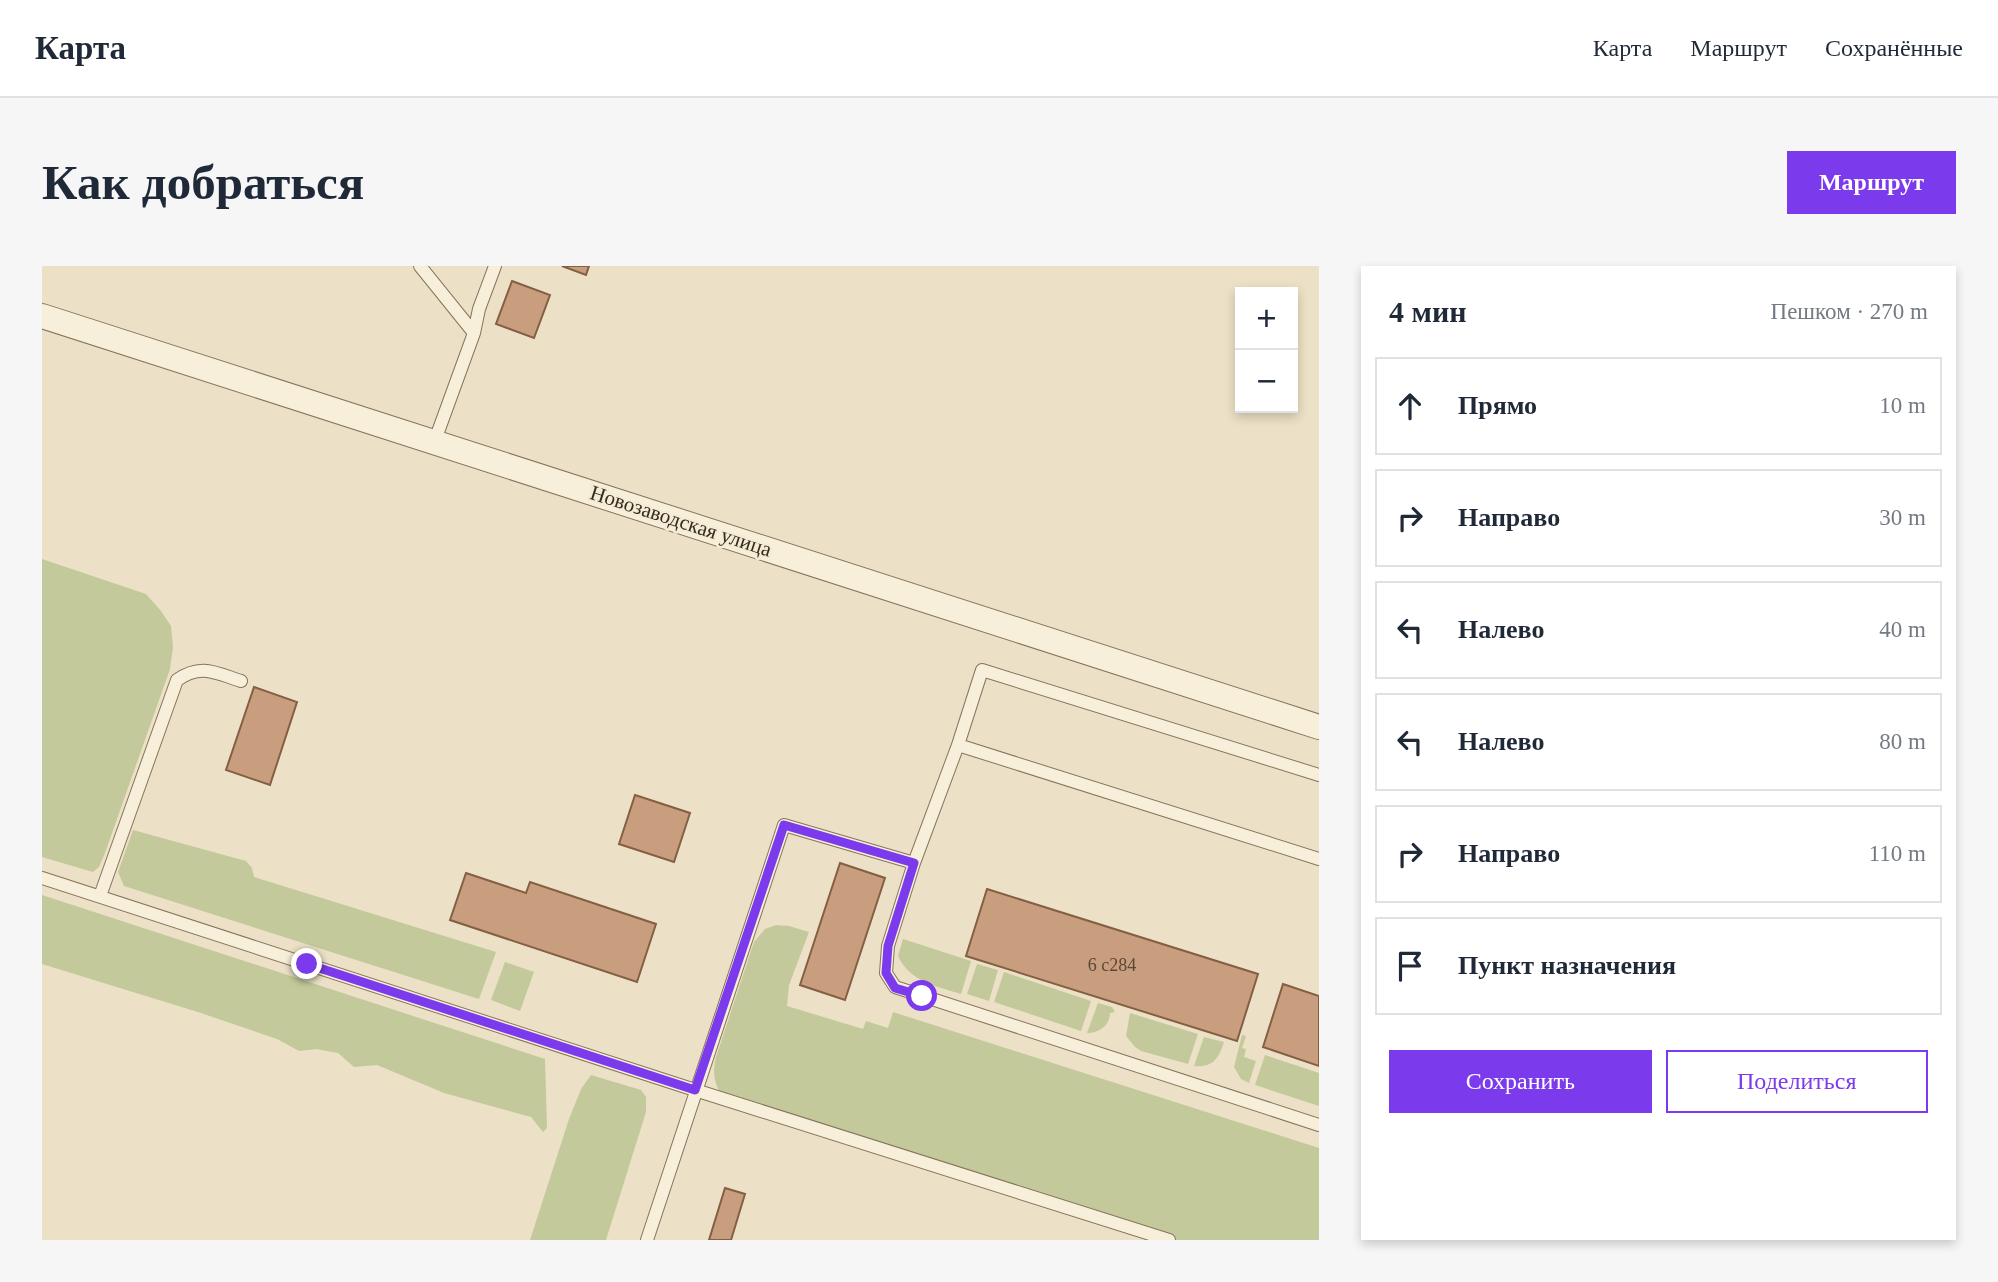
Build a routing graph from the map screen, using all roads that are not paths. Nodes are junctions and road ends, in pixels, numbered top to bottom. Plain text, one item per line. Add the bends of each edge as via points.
1 (420, 266) edge
2 (495, 266) edge
3 (42, 316) edge
4 (474, 333) junction
5 (434, 443) junction
6 (241, 681) dead end
7 (1319, 727) edge
8 (958, 745) junction
9 (1319, 775) edge
10 (1319, 859) edge
11 (914, 863) junction
12 (42, 878) edge
13 (100, 897) junction
14 (695, 1090) junction
15 (1319, 1125) edge
16 (647, 1240) edge
17 (1169, 1240) edge

1 - 4 lane
2 - 4 lane
3 - 5 street, Новозаводская улица
4 - 5 lane
5 - 7 street, Новозаводская улица
6 - 13 lane via 206,670 188,672 177,680
8 - 9 lane via 982,670
8 - 10 lane
8 - 11 lane
11 - 14 lane via 784,825
11 - 15 lane via 888,946 886,973 895,988
12 - 13 lane
13 - 14 lane
14 - 16 lane
14 - 17 lane

